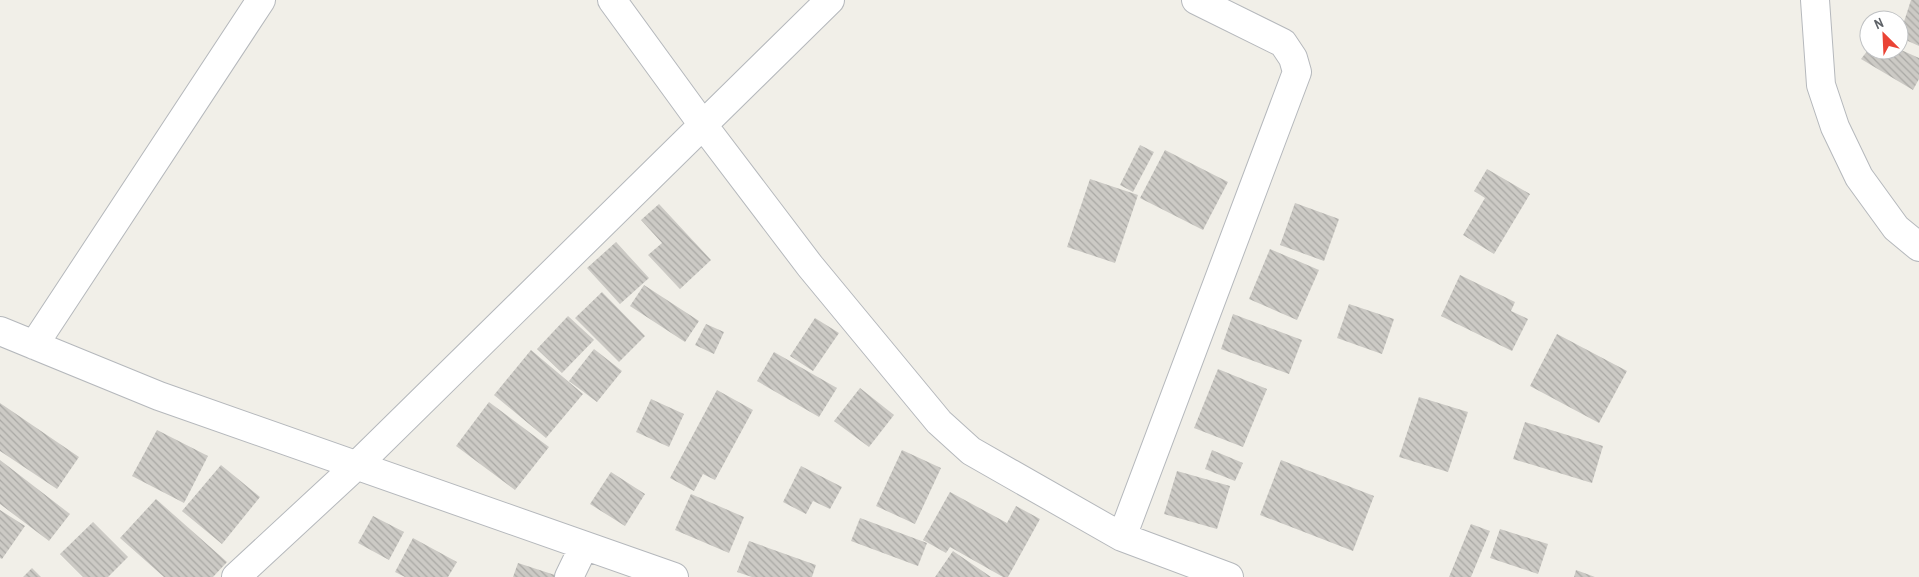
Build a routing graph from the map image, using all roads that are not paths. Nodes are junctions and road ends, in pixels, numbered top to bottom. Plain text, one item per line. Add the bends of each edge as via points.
1 (260, 0) edge
2 (612, 0) edge
3 (830, 0) edge
4 (1196, 0) edge
5 (1815, 0) edge
6 (703, 125) junction
7 (1919, 247) edge
8 (0, 331) edge
9 (34, 345) junction
10 (357, 465) junction
11 (1122, 537) junction
12 (584, 546) junction
13 (236, 577) edge
14 (569, 577) edge
15 (674, 577) edge
16 (1229, 577) edge

1 - 9 street
2 - 6 street
3 - 6 street
4 - 11 street via 1284,43 1297,72
5 - 7 street via 1821,84 1835,127 1859,177 1896,228
6 - 10 street
6 - 11 street via 810,266 939,422 971,451
8 - 9 street
9 - 10 street via 159,396
10 - 12 street
10 - 13 street
11 - 16 street
12 - 14 street
12 - 15 street

